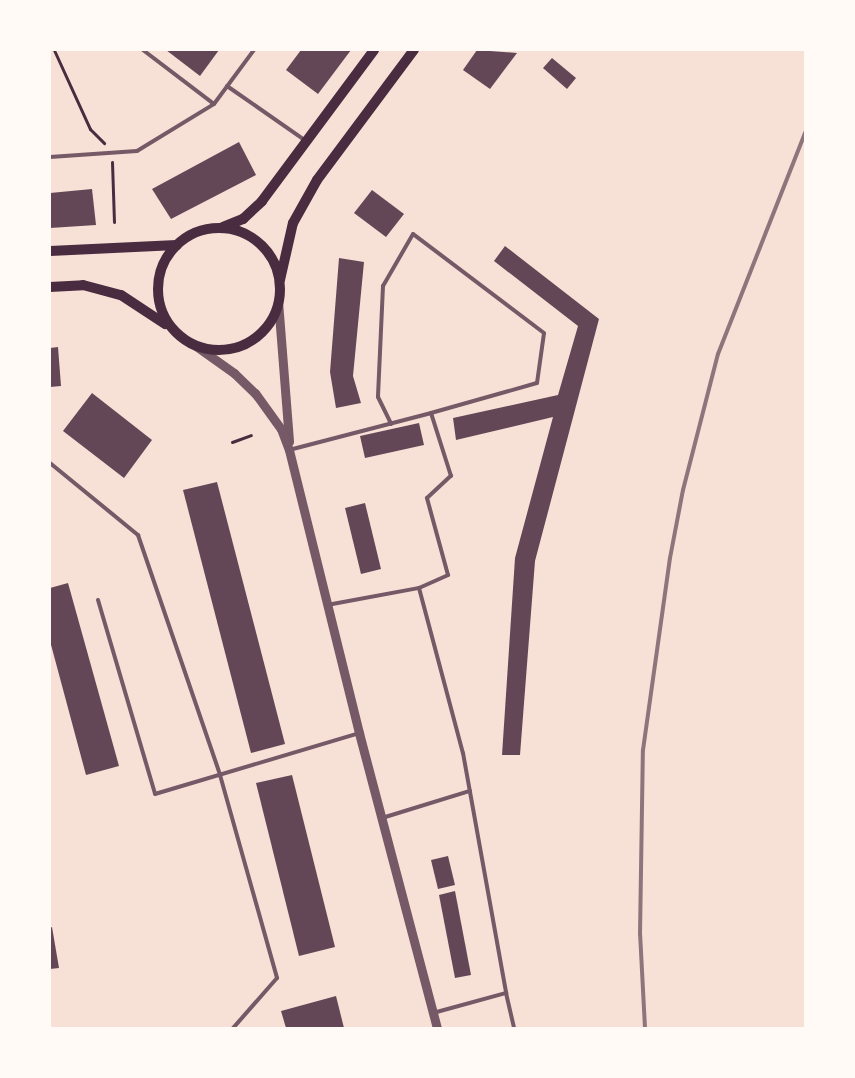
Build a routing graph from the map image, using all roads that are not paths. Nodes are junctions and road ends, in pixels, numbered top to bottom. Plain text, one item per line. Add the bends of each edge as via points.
1 (143, 50) edge
2 (254, 50) edge
3 (374, 50) edge
4 (414, 50) edge
5 (227, 86) junction
6 (214, 104) junction
7 (306, 142) junction
8 (50, 157) edge
9 (220, 228) junction
10 (177, 245) junction
11 (50, 251) edge
12 (279, 283) junction
13 (50, 287) edge
14 (278, 301) junction
15 (172, 329) junction
16 (196, 346) junction
17 (431, 414) junction
18 (391, 424) junction
19 (289, 450) junction
20 (50, 463) edge
21 (419, 588) junction
22 (98, 600) dead end
23 (327, 605) junction
24 (359, 733) junction
25 (220, 774) junction
26 (470, 792) junction
27 (382, 818) junction
28 (506, 993) junction
29 (433, 1013) junction
30 (233, 1028) edge
31 (437, 1028) edge
32 (514, 1028) edge

1 - 6 lane
2 - 5 lane
3 - 7 main road
4 - 12 main road via 317,180 293,224
5 - 6 lane
5 - 7 lane
6 - 8 lane via 137,151
7 - 9 main road via 252,212
9 - 10 main road via 194,234
9 - 12 main road via 245,235 266,251 275,266
10 - 11 main road
10 - 15 main road via 166,258 159,276 158,295 162,313
12 - 14 main road
13 - 15 main road via 84,285 120,295
14 - 16 main road via 267,325 248,343 214,350
14 - 19 street
15 - 16 main road
16 - 19 street via 255,392 280,429
17 - 18 lane
17 - 18 lane via 537,383 544,333 413,234 383,286 378,397
17 - 21 lane via 451,476 427,498 448,575
18 - 19 lane
19 - 23 street
20 - 25 lane via 138,535
21 - 23 lane
21 - 26 lane via 463,753
22 - 25 lane via 155,794
23 - 24 street
24 - 25 lane
24 - 27 street
25 - 30 lane via 277,978
26 - 27 lane
26 - 28 lane
27 - 29 street
28 - 29 lane
28 - 32 lane
29 - 31 street

